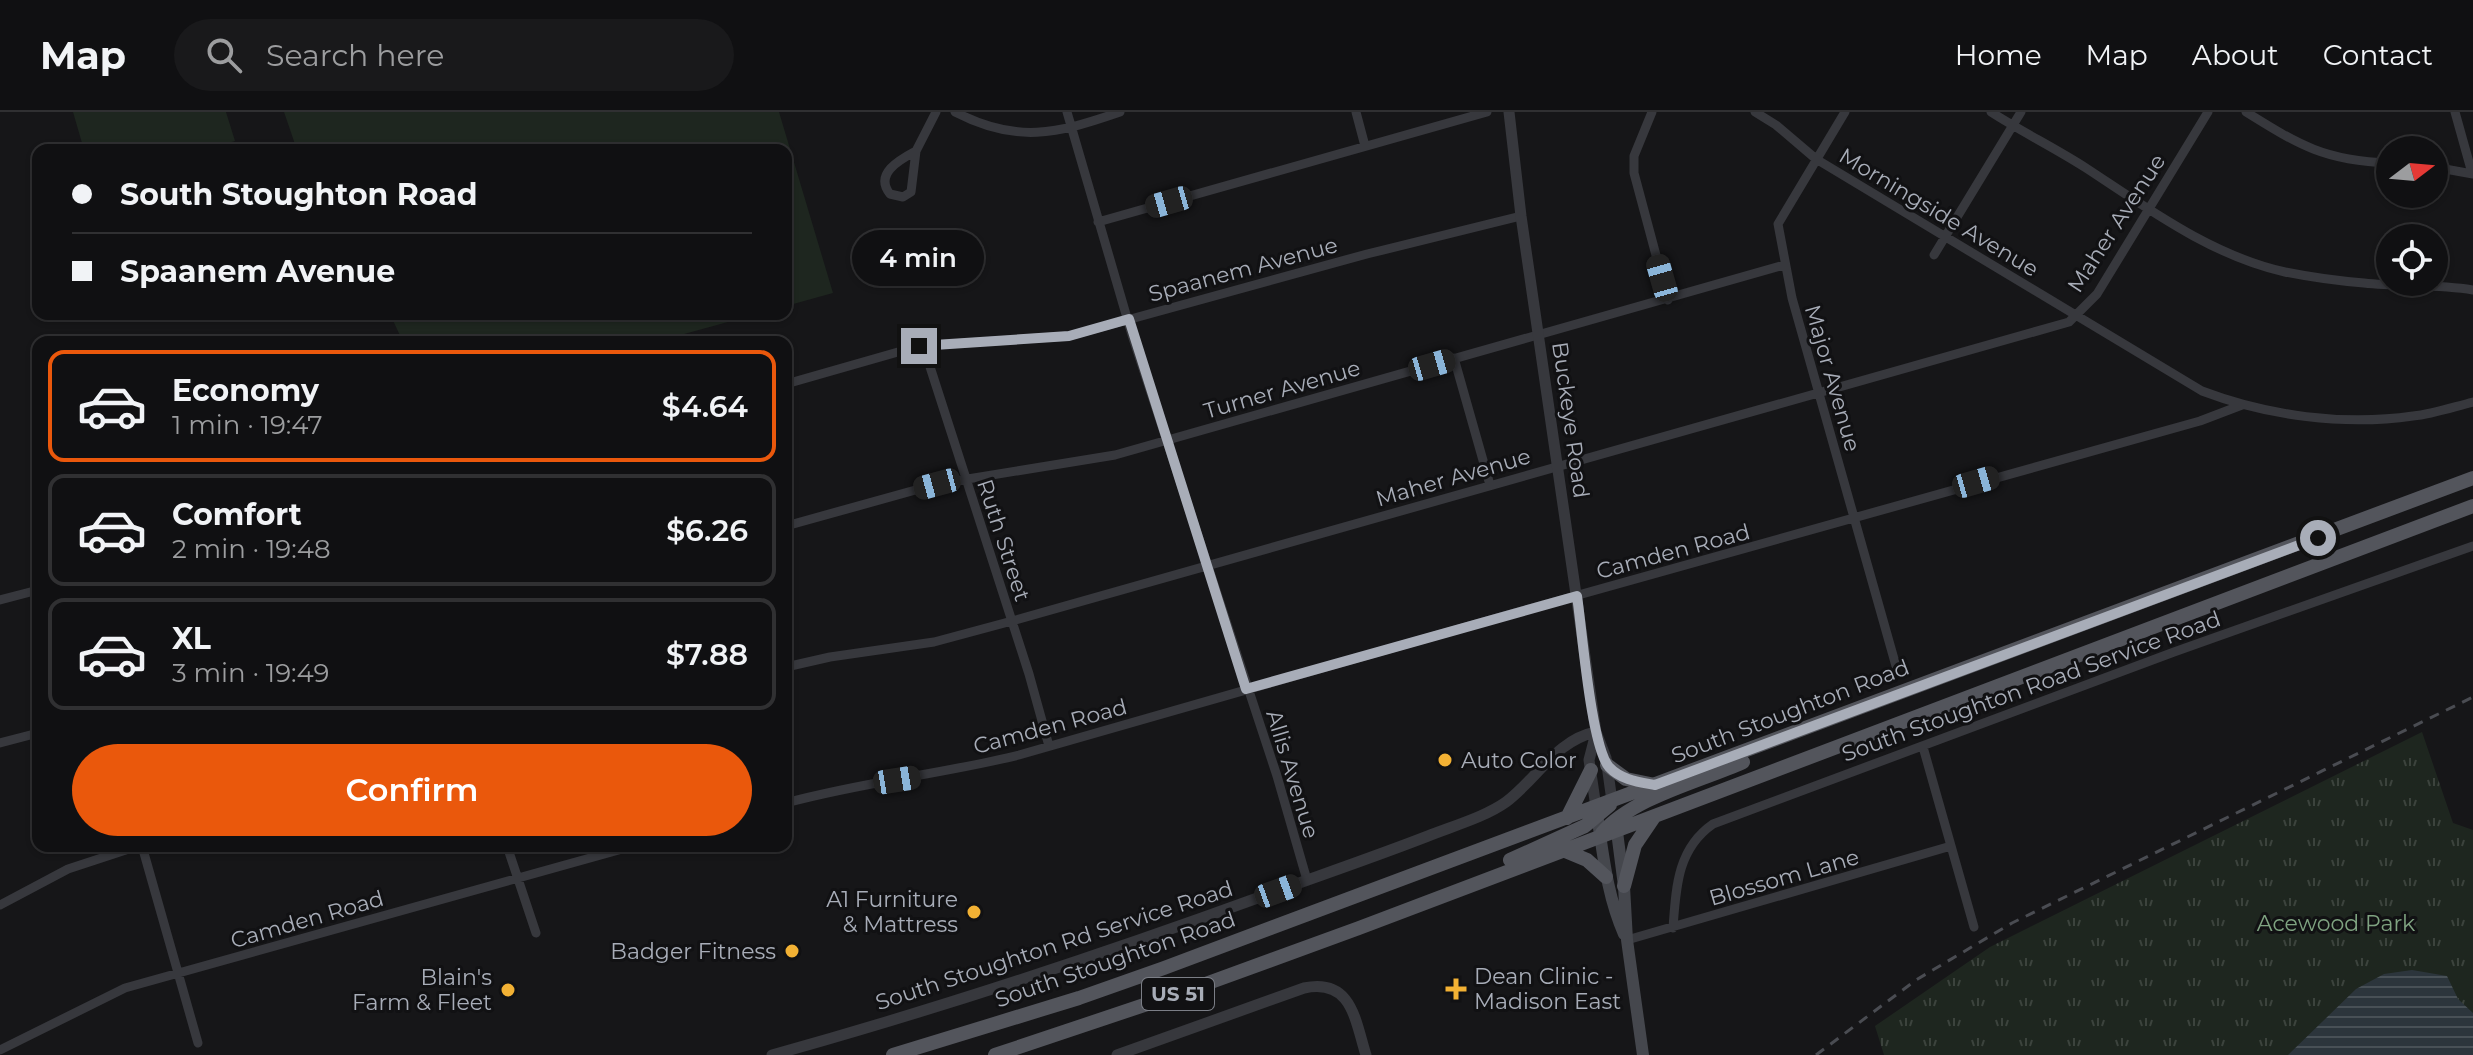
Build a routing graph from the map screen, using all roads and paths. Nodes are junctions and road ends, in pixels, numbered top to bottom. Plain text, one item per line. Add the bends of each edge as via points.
1 (936, 112) edge
2 (955, 112) edge
3 (1067, 112) edge
4 (1120, 112) edge
5 (1356, 112) edge
6 (1487, 112) edge
7 (1509, 112) edge
8 (1652, 112) edge
9 (1755, 112) edge
10 (1845, 112) edge
11 (1991, 112) edge
12 (2021, 112) edge
13 (2208, 112) edge
14 (2246, 112) edge
15 (2455, 112) edge
16 (2013, 124) junction
17 (1072, 126) junction
18 (1365, 146) junction
19 (916, 151) junction
20 (1816, 159) junction
21 (2376, 162) edge
22 (2448, 170) edge
23 (2473, 174) edge
24 (2148, 208) junction
25 (1521, 216) junction
26 (1098, 222) junction
27 (1945, 237) junction
28 (1934, 255) dead end
29 (1784, 265) junction
30 (2473, 290) edge
31 (1668, 300) junction
32 (2077, 315) junction
33 (1129, 319) junction
34 (1539, 336) junction
35 (923, 345) junction
36 (1454, 358) junction
37 (792, 382) edge
38 (1817, 392) junction
39 (2473, 402) edge
40 (2242, 405) junction
41 (1165, 440) junction
42 (1557, 466) junction
43 (965, 478) junction
44 (2473, 478) edge
45 (1490, 485) junction
46 (2473, 506) edge
47 (1852, 517) junction
48 (792, 524) edge
49 (2473, 546) edge
50 (1206, 565) junction
51 (32, 592) edge
52 (1577, 596) junction
53 (0, 600) edge
54 (1012, 621) junction
55 (792, 666) edge
56 (1896, 666) dead end
57 (1246, 689) junction
58 (1826, 721) junction
59 (1596, 732) junction
60 (32, 735) edge
61 (0, 743) edge
62 (1049, 746) junction
63 (1923, 747) junction
64 (1607, 765) junction
65 (1591, 770) junction
66 (1655, 785) junction
67 (1612, 801) junction
68 (792, 802) edge
69 (1597, 813) junction
70 (1654, 817) junction
71 (1567, 818) junction
72 (1616, 825) junction
73 (1600, 836) junction
74 (1951, 846) junction
75 (1563, 850) junction
76 (121, 852) edge
77 (142, 852) edge
78 (509, 852) edge
79 (611, 852) edge
80 (1606, 877) junction
81 (518, 878) junction
82 (1307, 880) junction
83 (1624, 886) junction
84 (0, 905) edge
85 (1974, 927) dead end
86 (1359, 928) junction
87 (1673, 928) junction
88 (536, 933) dead end
89 (1627, 940) junction
90 (178, 973) junction
91 (198, 1043) dead end
92 (0, 1050) edge
93 (772, 1055) edge
94 (893, 1055) edge
95 (995, 1055) edge
96 (1117, 1055) edge
97 (1366, 1055) edge
98 (1643, 1055) edge

1 - 19 street
2 - 17 street via 1001,132
3 - 17 street, Allis Avenue
4 - 17 street
5 - 18 street
6 - 18 street
7 - 25 street, Buckeye Road
8 - 31 street via 1639,139 1634,173
9 - 20 street, Morningside Avenue
10 - 20 street, Major Avenue
11 - 16 street
12 - 16 street
13 - 24 street, Maher Avenue
14 - 21 street via 2315,152
15 - 23 street
16 - 24 street
16 - 27 street
17 - 26 street, Allis Avenue
18 - 26 street
19 - 19 street via 886,174 890,194 911,192
20 - 27 street, Morningside Avenue
20 - 29 street, Major Avenue via 1780,217
22 - 23 street
24 - 30 street via 2213,245 2284,272
24 - 32 street, Maher Avenue via 2097,294
25 - 33 street, Spaanem Avenue
25 - 34 street, Buckeye Road
26 - 33 street, Allis Avenue
27 - 28 street
27 - 32 street, Morningside Avenue
29 - 31 street, Turner Avenue
29 - 38 street, Major Avenue
31 - 34 street, Turner Avenue
32 - 38 street, Maher Avenue via 2047,330
32 - 40 street, Morningside Avenue via 2193,386
33 - 35 street, Spaanem Avenue via 1069,336
33 - 41 street, Allis Avenue
34 - 36 street, Turner Avenue
34 - 42 street, Buckeye Road
35 - 37 street, Spaanem Avenue
35 - 43 street, Ruth Street
36 - 41 street, Turner Avenue
36 - 45 street
38 - 42 street, Maher Avenue
38 - 47 street, Major Avenue
39 - 40 street, Morningside Avenue via 2368,421
40 - 47 street, Camden Road
41 - 43 street, Turner Avenue via 1078,463
41 - 50 street, Allis Avenue
42 - 45 street, Maher Avenue
42 - 52 street, Buckeye Road
43 - 48 street, Turner Avenue
43 - 54 street, Ruth Street
44 - 58 main road, South Stoughton Road / US 51
45 - 50 street, Maher Avenue
46 - 70 main road
47 - 52 street, Camden Road
47 - 56 street, Major Avenue
49 - 63 street, South Stoughton Road Service Road
50 - 54 street, Maher Avenue
50 - 57 street, Allis Avenue
51 - 53 street
52 - 57 street, Camden Road
52 - 59 street, Buckeye Road
54 - 55 street, Maher Avenue via 934,642
54 - 62 street, Ruth Street
57 - 62 street, Camden Road
57 - 82 street, Allis Avenue
58 - 66 main road, South Stoughton Road / US 51
58 - 72 main road via 1658,797
59 - 64 street, Buckeye Road
59 - 65 street, Buckeye Road
59 - 82 street, South Stoughton Rd Service Road via 1566,744 1501,805
60 - 61 street
62 - 68 street, Camden Road via 957,770
63 - 74 street
63 - 87 street, South Stoughton Road Service Road via 1713,824 1691,843 1683,863
64 - 66 main road via 1626,779
64 - 67 street, Buckeye Road
65 - 69 street, Buckeye Road
65 - 71 main road
66 - 67 main road, South Stoughton Road / US 51
67 - 69 main road, South Stoughton Road / US 51
67 - 72 main road
69 - 71 main road, South Stoughton Road / US 51
69 - 73 main road
69 - 86 main road via 1543,847 1382,911
70 - 72 main road
70 - 83 main road via 1635,845
71 - 94 main road, South Stoughton Road / US 51 via 1136,978
72 - 73 main road
72 - 83 main road
73 - 75 main road, US 51
73 - 80 main road
74 - 85 street
74 - 87 street, Blossom Lane
75 - 80 main road
75 - 86 main road, US 51
76 - 84 street via 68,869
77 - 90 street
78 - 81 street
79 - 81 street, Camden Road
80 - 89 main road
81 - 88 street
81 - 90 street, Camden Road
82 - 93 street, South Stoughton Rd Service Road via 1008,986
83 - 89 main road
86 - 95 main road, US 51
87 - 89 street, Blossom Lane
89 - 98 main road
90 - 91 street
90 - 92 street, Camden Road via 113,993
96 - 97 street via 1314,986 1341,994 1352,1008

